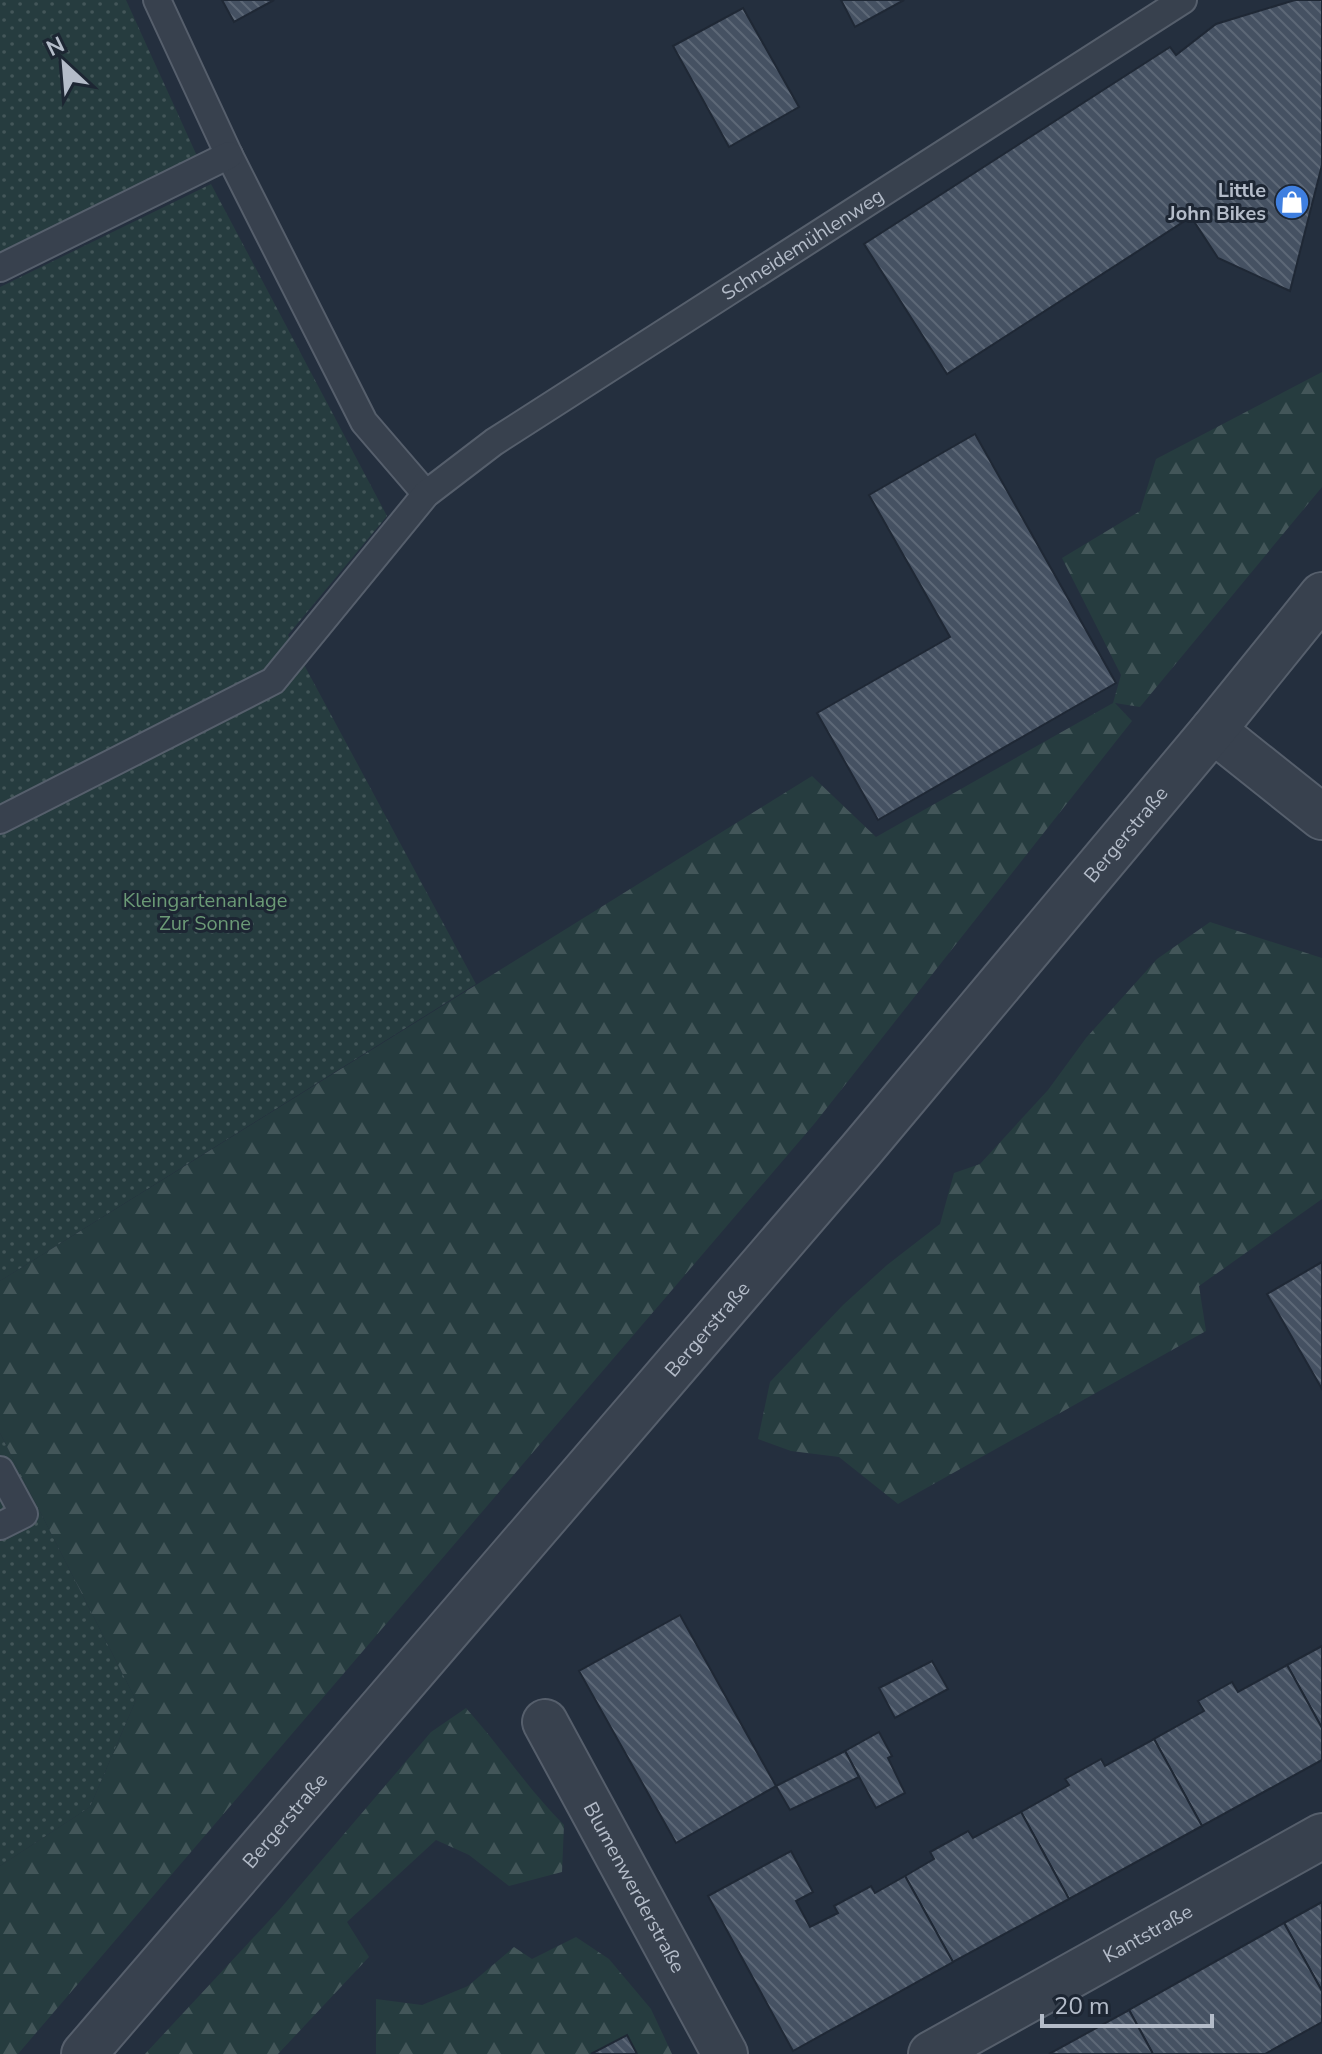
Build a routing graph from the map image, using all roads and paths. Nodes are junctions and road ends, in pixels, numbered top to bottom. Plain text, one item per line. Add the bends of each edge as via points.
1 (157, 0) edge
2 (1183, 0) edge
3 (229, 155) junction
4 (0, 268) edge
5 (426, 494) junction
6 (1322, 595) edge
7 (1213, 730) junction
8 (1322, 817) edge
9 (0, 820) edge
10 (0, 1470) edge
11 (0, 1526) edge
12 (545, 1722) dead end
13 (1322, 1836) edge
14 (84, 2054) edge
15 (725, 2054) edge
16 (931, 2054) edge

1 - 3 lane
2 - 5 lane, Schneidemühlenweg via 494,442
3 - 4 lane
3 - 5 lane via 364,422
5 - 9 lane, Schneidemühlenweg via 273,681
6 - 7 street, Bergerstraße
7 - 8 street
7 - 14 street, Bergerstraße via 861,1150
10 - 11 lane via 24,1514
12 - 15 street, Blumenwerderstraße
13 - 16 street, Kantstraße

